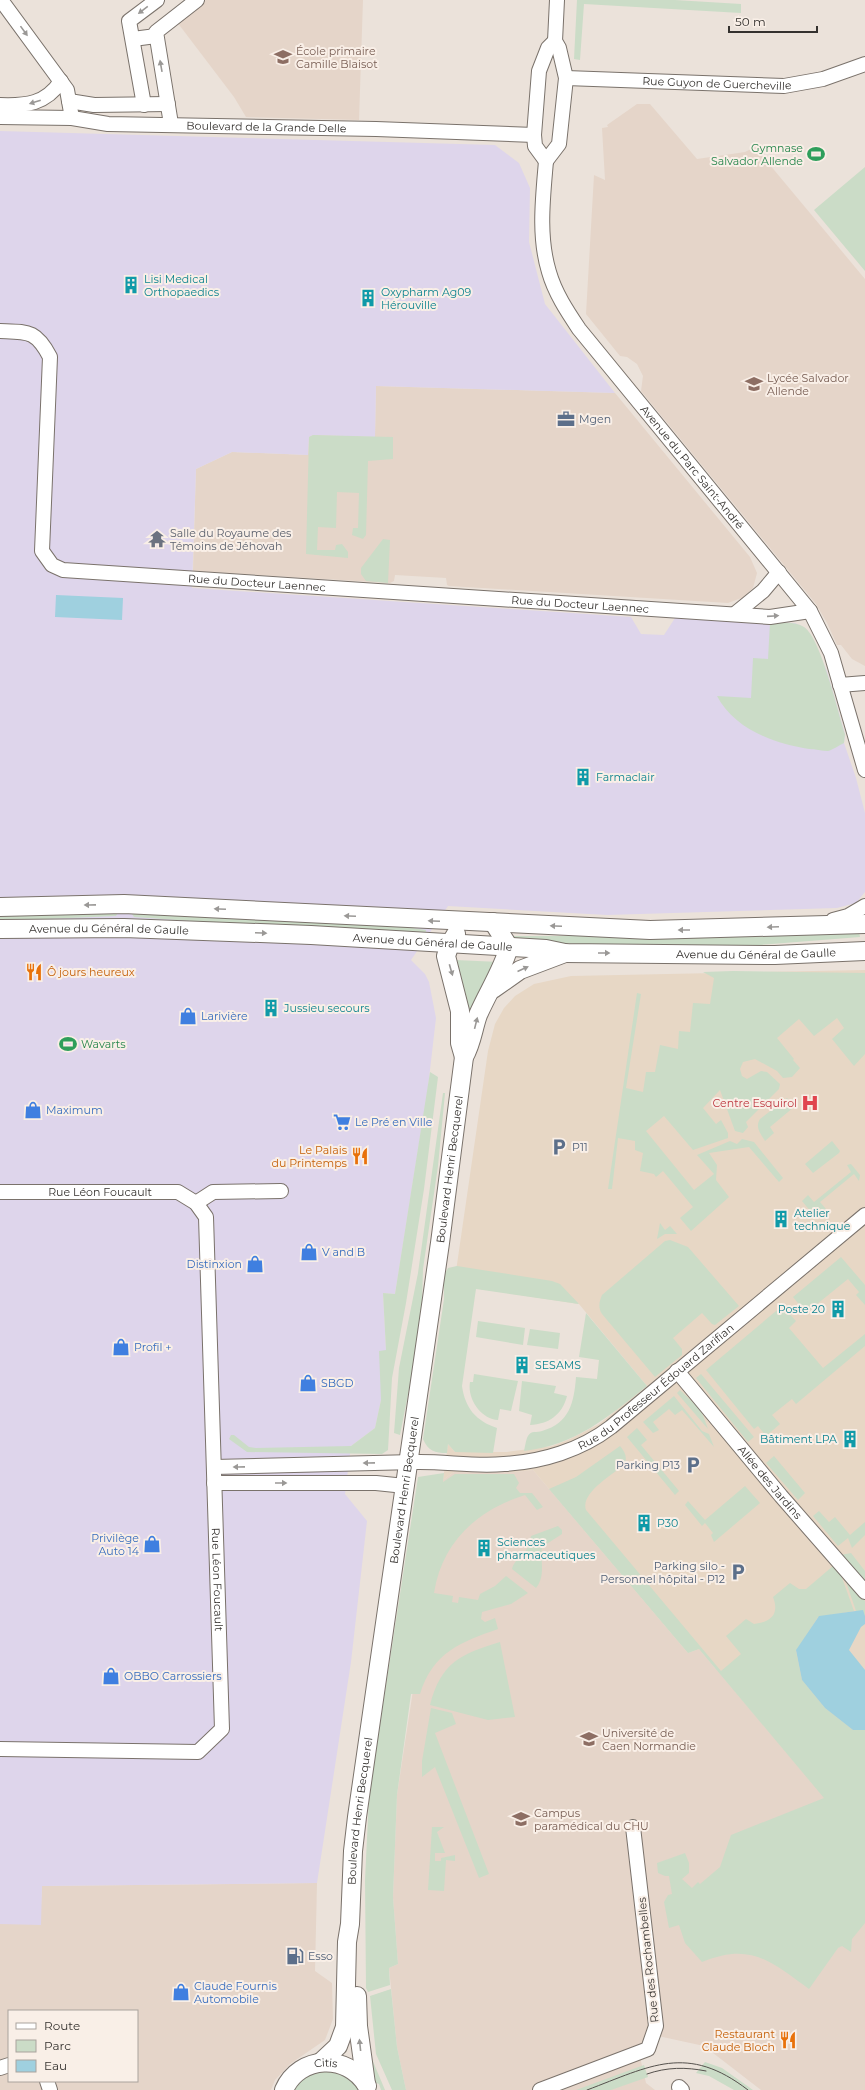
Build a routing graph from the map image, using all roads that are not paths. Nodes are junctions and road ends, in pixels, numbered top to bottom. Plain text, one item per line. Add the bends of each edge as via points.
1 (1, 0) edge
2 (157, 0) edge
3 (197, 0) edge
4 (557, 0) edge
5 (156, 36) junction
6 (132, 39) junction
7 (555, 41) junction
8 (865, 64) edge
9 (539, 71) junction
10 (564, 72) junction
11 (61, 82) junction
12 (69, 101) junction
13 (168, 104) junction
14 (0, 105) edge
15 (144, 105) junction
16 (0, 116) edge
17 (72, 118) junction
18 (171, 124) junction
19 (534, 140) junction
20 (560, 144) junction
21 (546, 161) junction
22 (0, 331) edge
23 (779, 572) junction
24 (810, 611) junction
25 (736, 613) junction
26 (865, 683) edge
27 (840, 685) junction
28 (865, 770) edge
29 (865, 906) edge
30 (0, 907) edge
31 (472, 922) junction
32 (493, 922) junction
33 (865, 924) edge
34 (812, 926) junction
35 (0, 929) edge
36 (450, 944) junction
37 (509, 947) junction
38 (865, 952) edge
39 (565, 953) junction
40 (491, 991) junction
41 (464, 1056) junction
42 (281, 1191) dead end
43 (0, 1192) edge
44 (196, 1203) junction
45 (865, 1215) edge
46 (677, 1371) junction
47 (408, 1462) junction
48 (214, 1467) junction
49 (214, 1483) junction
50 (405, 1486) junction
51 (865, 1592) edge
52 (0, 1749) edge
53 (633, 1827) dead end
54 (350, 1924) junction
55 (322, 2061) junction
56 (367, 2087) edge
57 (284, 2090) edge
58 (540, 2090) edge

1 -> 11 street
2 -> 6 street via 130,21
3 - 5 street via 156,32
4 - 7 street
5 - 6 street
13 -> 5 street
6 - 15 street
7 - 9 street via 548,48
7 - 10 street
8 - 10 street, Rue Guyon de Guercheville via 823,79 784,86
9 - 10 street via 545,64 557,62
9 - 19 street
10 - 20 street
11 - 12 street via 67,90
11 -> 14 street via 53,94 43,99 26,105
12 - 15 street via 94,105
12 - 17 street
13 - 15 street
13 - 18 street
16 - 17 street, Boulevard de la Grande Delle
17 - 18 street, Boulevard de la Grande Delle via 108,124
18 - 19 street, Boulevard de la Grande Delle
19 - 20 street, Boulevard de la Grande Delle via 541,151 549,152
19 - 21 street
20 - 21 street
21 - 23 street, Avenue du Parc Saint-André via 542,217 544,245 548,271 566,309 583,335
22 - 25 street, Rue du Docteur Laennec via 28,332 43,343 50,357 42,551 52,565 62,570
23 - 24 street, Avenue du Parc Saint-André
23 - 25 street via 763,591
25 -> 24 street, Rue du Docteur Laennec via 770,616
24 - 27 street, Avenue du Parc Saint-André via 831,653
26 - 27 street
27 - 28 street, Avenue du Parc Saint-André
29 - 34 street via 848,916
31 -> 30 main road, Avenue du Général de Gaulle via 124,904
31 - 32 main road, Avenue du Général de Gaulle
31 - 36 main road via 457,933
34 -> 32 main road, Avenue du Général de Gaulle via 650,930
32 - 37 main road
33 - 34 main road, Avenue du Général de Gaulle
35 -> 36 main road, Avenue du Général de Gaulle via 124,928 311,935
36 - 37 main road, Avenue du Général de Gaulle
36 -> 41 main road via 446,956 460,1010 460,1043
37 - 39 main road, Avenue du Général de Gaulle
37 - 40 main road
39 -> 38 main road, Avenue du Général de Gaulle via 775,955
40 -> 39 main road via 520,970
41 -> 40 main road via 471,1044 478,1016
41 - 47 main road, Boulevard Henri Becquerel
42 - 44 street via 213,1192
43 - 44 street, Rue Léon Foucault via 178,1192
44 - 48 street, Rue Léon Foucault via 206,1217
45 - 46 street, Rue du Professeur Édouard Zarifian
46 - 47 street, Rue du Professeur Édouard Zarifian via 611,1427 577,1448 533,1461 504,1465
46 - 51 street, Allée des Jardins
47 -> 48 street, Rue du Professeur Édouard Zarifian
47 - 50 main road, Boulevard Henri Becquerel
48 - 49 street, Rue Léon Foucault
49 -> 50 street via 376,1483
49 - 52 street, Rue Léon Foucault via 222,1729 198,1752
50 - 54 main road, Boulevard Henri Becquerel via 356,1824
53 - 58 street, Rue des Rochambelles via 656,2026 648,2049
54 - 55 main road, Boulevard Henri Becquerel via 347,1942 344,2033 338,2046
56 -> 54 main road, Boulevard Henri Becquerel via 358,2026 356,1950
55 - 56 main road, Citis via 330,2061 354,2071
55 - 57 main road, Citis via 300,2070

